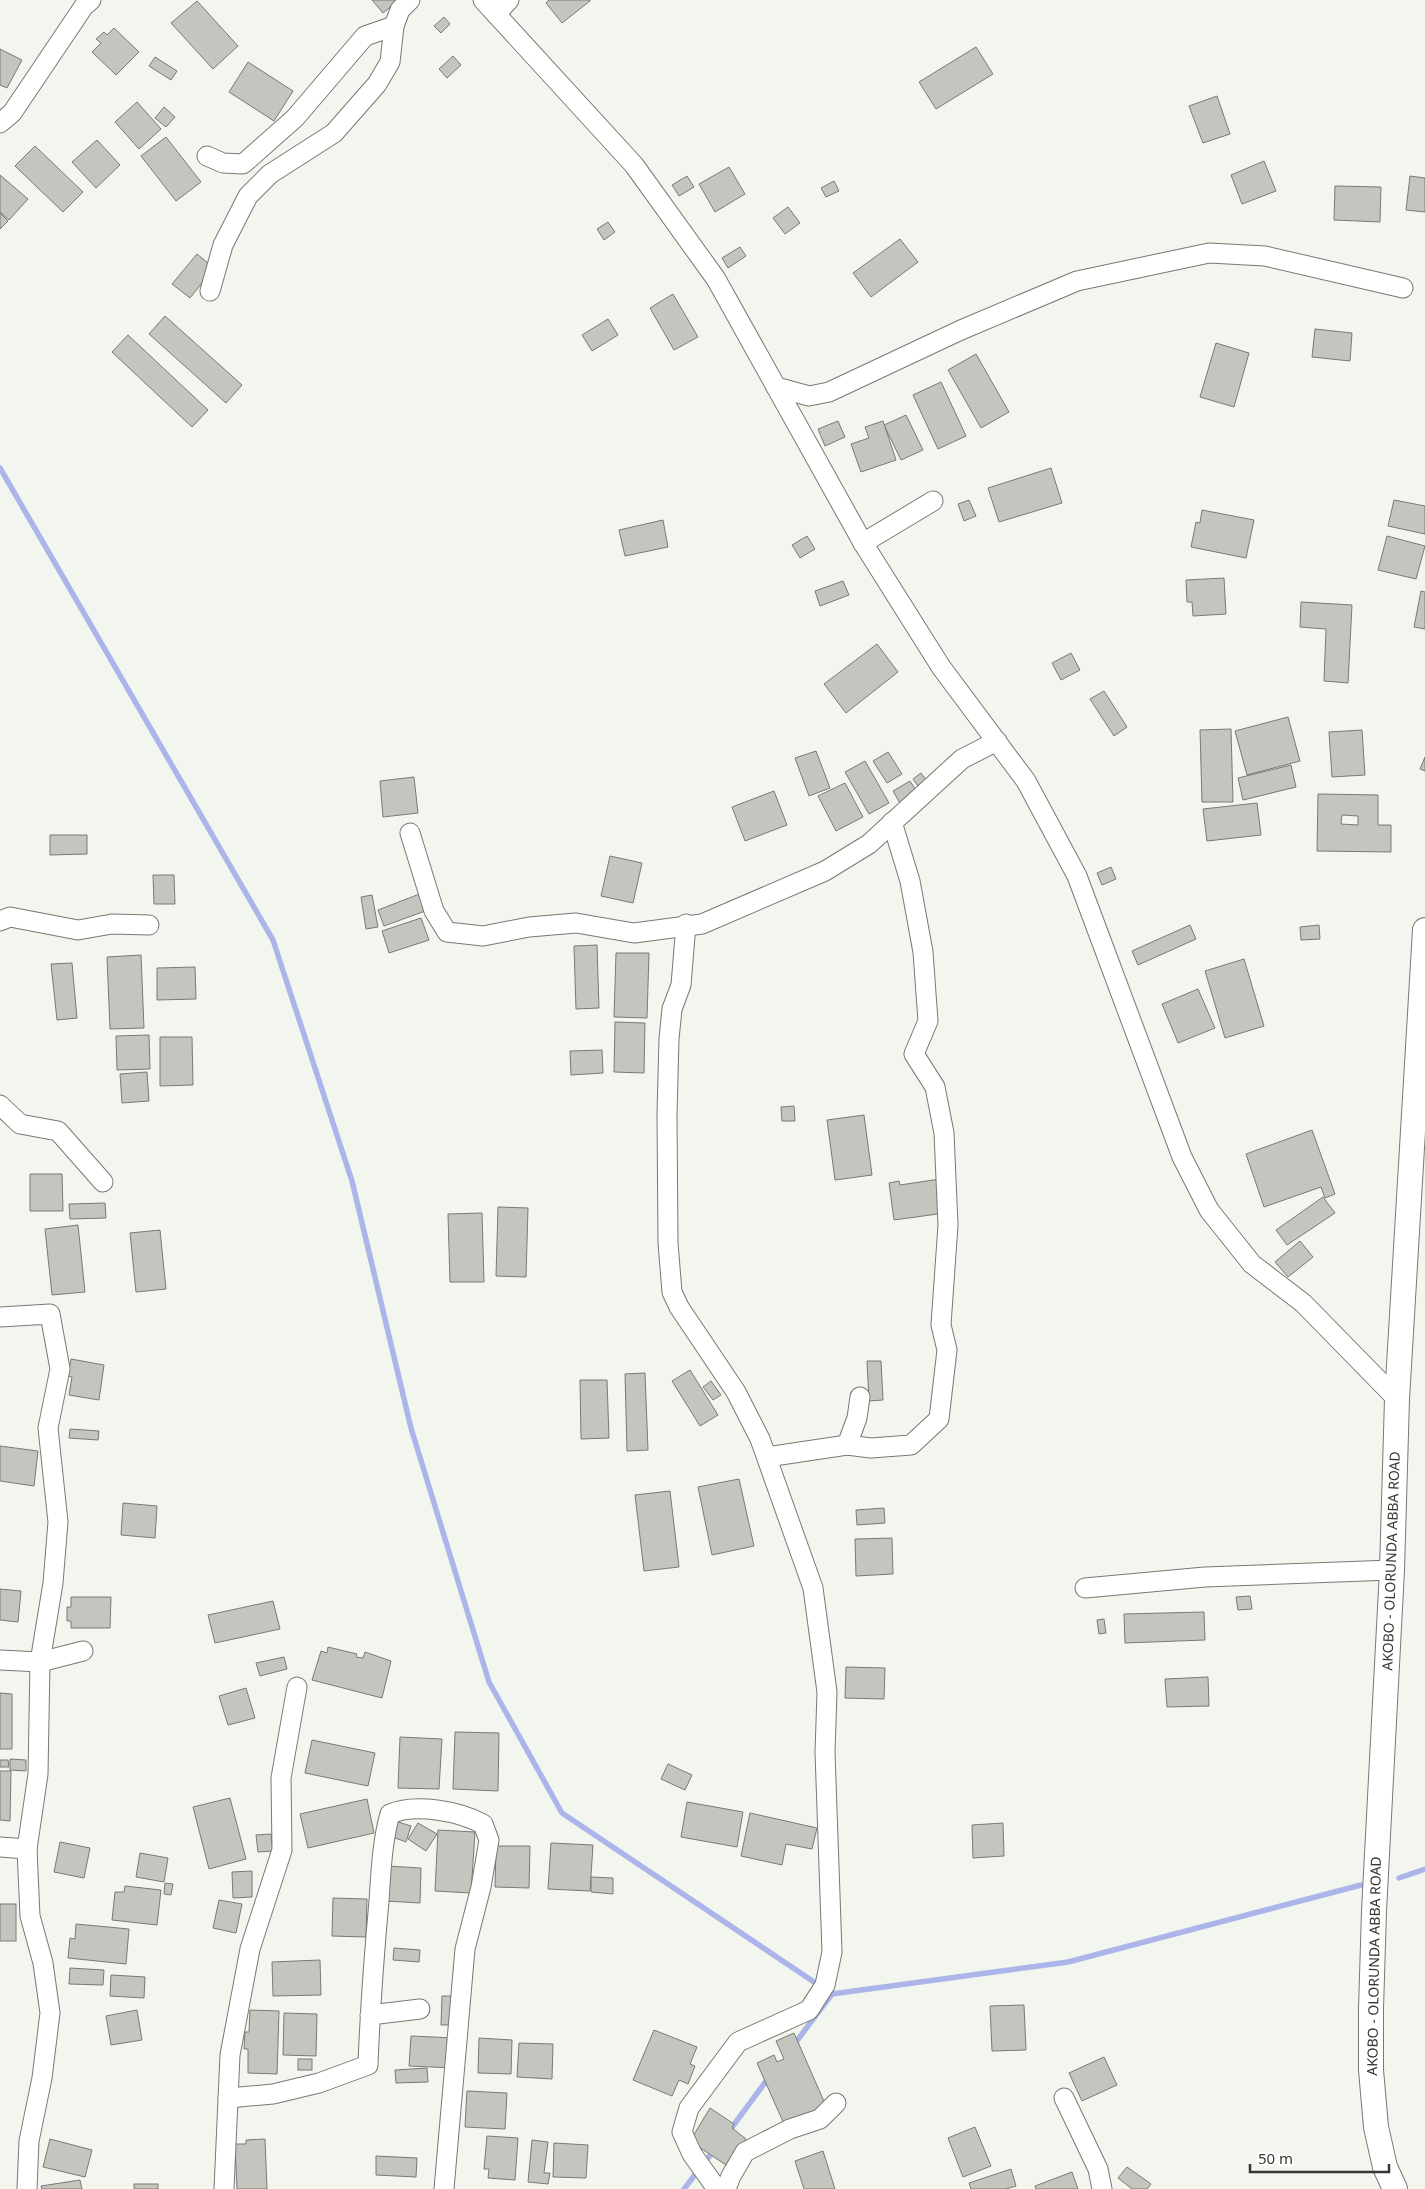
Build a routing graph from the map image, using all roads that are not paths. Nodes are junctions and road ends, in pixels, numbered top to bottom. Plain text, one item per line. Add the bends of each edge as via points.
1 (91, 0) edge
2 (410, 0) edge
3 (482, 0) edge
4 (509, 0) edge
5 (496, 14) junction
6 (394, 26) junction
7 (0, 123) edge
8 (207, 156) dead end
9 (1402, 288) dead end
10 (210, 291) dead end
11 (776, 387) junction
12 (933, 501) dead end
13 (863, 543) junction
14 (996, 741) junction
15 (892, 822) junction
16 (410, 833) dead end
17 (0, 921) edge
18 (686, 924) junction
19 (150, 925) dead end
20 (1424, 943) edge
21 (0, 1106) edge
22 (103, 1182) dead end
23 (0, 1317) edge
24 (860, 1397) dead end
25 (1397, 1399) junction
26 (847, 1445) junction
27 (766, 1457) junction
28 (1392, 1570) junction
29 (1084, 1588) dead end
30 (83, 1651) dead end
31 (0, 1660) edge
32 (40, 1662) junction
33 (297, 1687) dead end
34 (0, 1847) edge
35 (27, 1849) junction
36 (420, 2009) dead end
37 (370, 2015) junction
38 (228, 2098) junction
39 (1064, 2098) dead end
40 (836, 2103) dead end
41 (27, 2189) edge
42 (224, 2189) edge
43 (444, 2189) edge
44 (717, 2189) edge
45 (726, 2189) edge
46 (1102, 2189) edge
47 (1394, 2189) edge

1 - 7 street via 12,113
2 - 6 street via 400,10
3 - 5 street
4 - 5 street
5 - 11 street via 634,165 716,280
6 - 8 street via 365,36 295,118 243,164 223,164
6 - 10 street via 390,62 377,84 334,133 270,174 248,196 223,245
9 - 11 street via 1265,256 1209,252 1077,281 960,330 829,392 809,396
11 - 13 street
12 - 13 street
13 - 14 street via 941,667
14 - 15 street via 962,759
14 - 25 street via 1026,781 1077,876 1182,1157 1208,1210 1252,1264 1303,1303
15 - 18 street via 869,844 825,871 702,924
15 - 26 street via 910,881 923,952 928,1021 914,1054 935,1087 944,1133 948,1225 941,1325 947,1350 939,1419 911,1445 871,1448
16 - 18 street via 434,911 447,932 483,936 529,927 576,923 634,933
17 - 19 street via 10,917 78,930 112,924
18 - 27 street via 681,985 672,1009 669,1039 668,1243 672,1292 736,1392
20 - 25 main road, AKOBO - OLORUNDA ABBA ROAD
21 - 22 street via 20,1124 58,1131
23 - 32 street via 50,1314 60,1369 48,1428 58,1522 53,1583
24 - 26 street via 857,1418
25 - 28 main road, AKOBO - OLORUNDA ABBA ROAD
26 - 27 street
27 - 44 street via 813,1588 820,1632 827,1692 825,1752 832,1952 826,1985 809,2010 738,2042 689,2108 682,2132 692,2154
28 - 29 street via 1205,1577
28 - 47 main road, AKOBO - OLORUNDA ABBA ROAD via 1374,1910 1371,2070 1376,2127 1385,2167
30 - 32 street
31 - 32 street
32 - 35 street via 38,1774
33 - 38 street via 282,1778 282,1850 250,1949 230,2055
34 - 35 street
35 - 41 street via 30,1916 43,1963 50,2013 42,2078 29,2141
36 - 37 street
37 - 38 street via 368,2065 319,2084 273,2094
37 - 43 street via 384,1844 390,1814 399,1810 436,1810 467,1816 483,1824 489,1840 465,1949
38 - 42 street
39 - 46 street via 1098,2169
40 - 45 street via 820,2119 790,2129 746,2152

